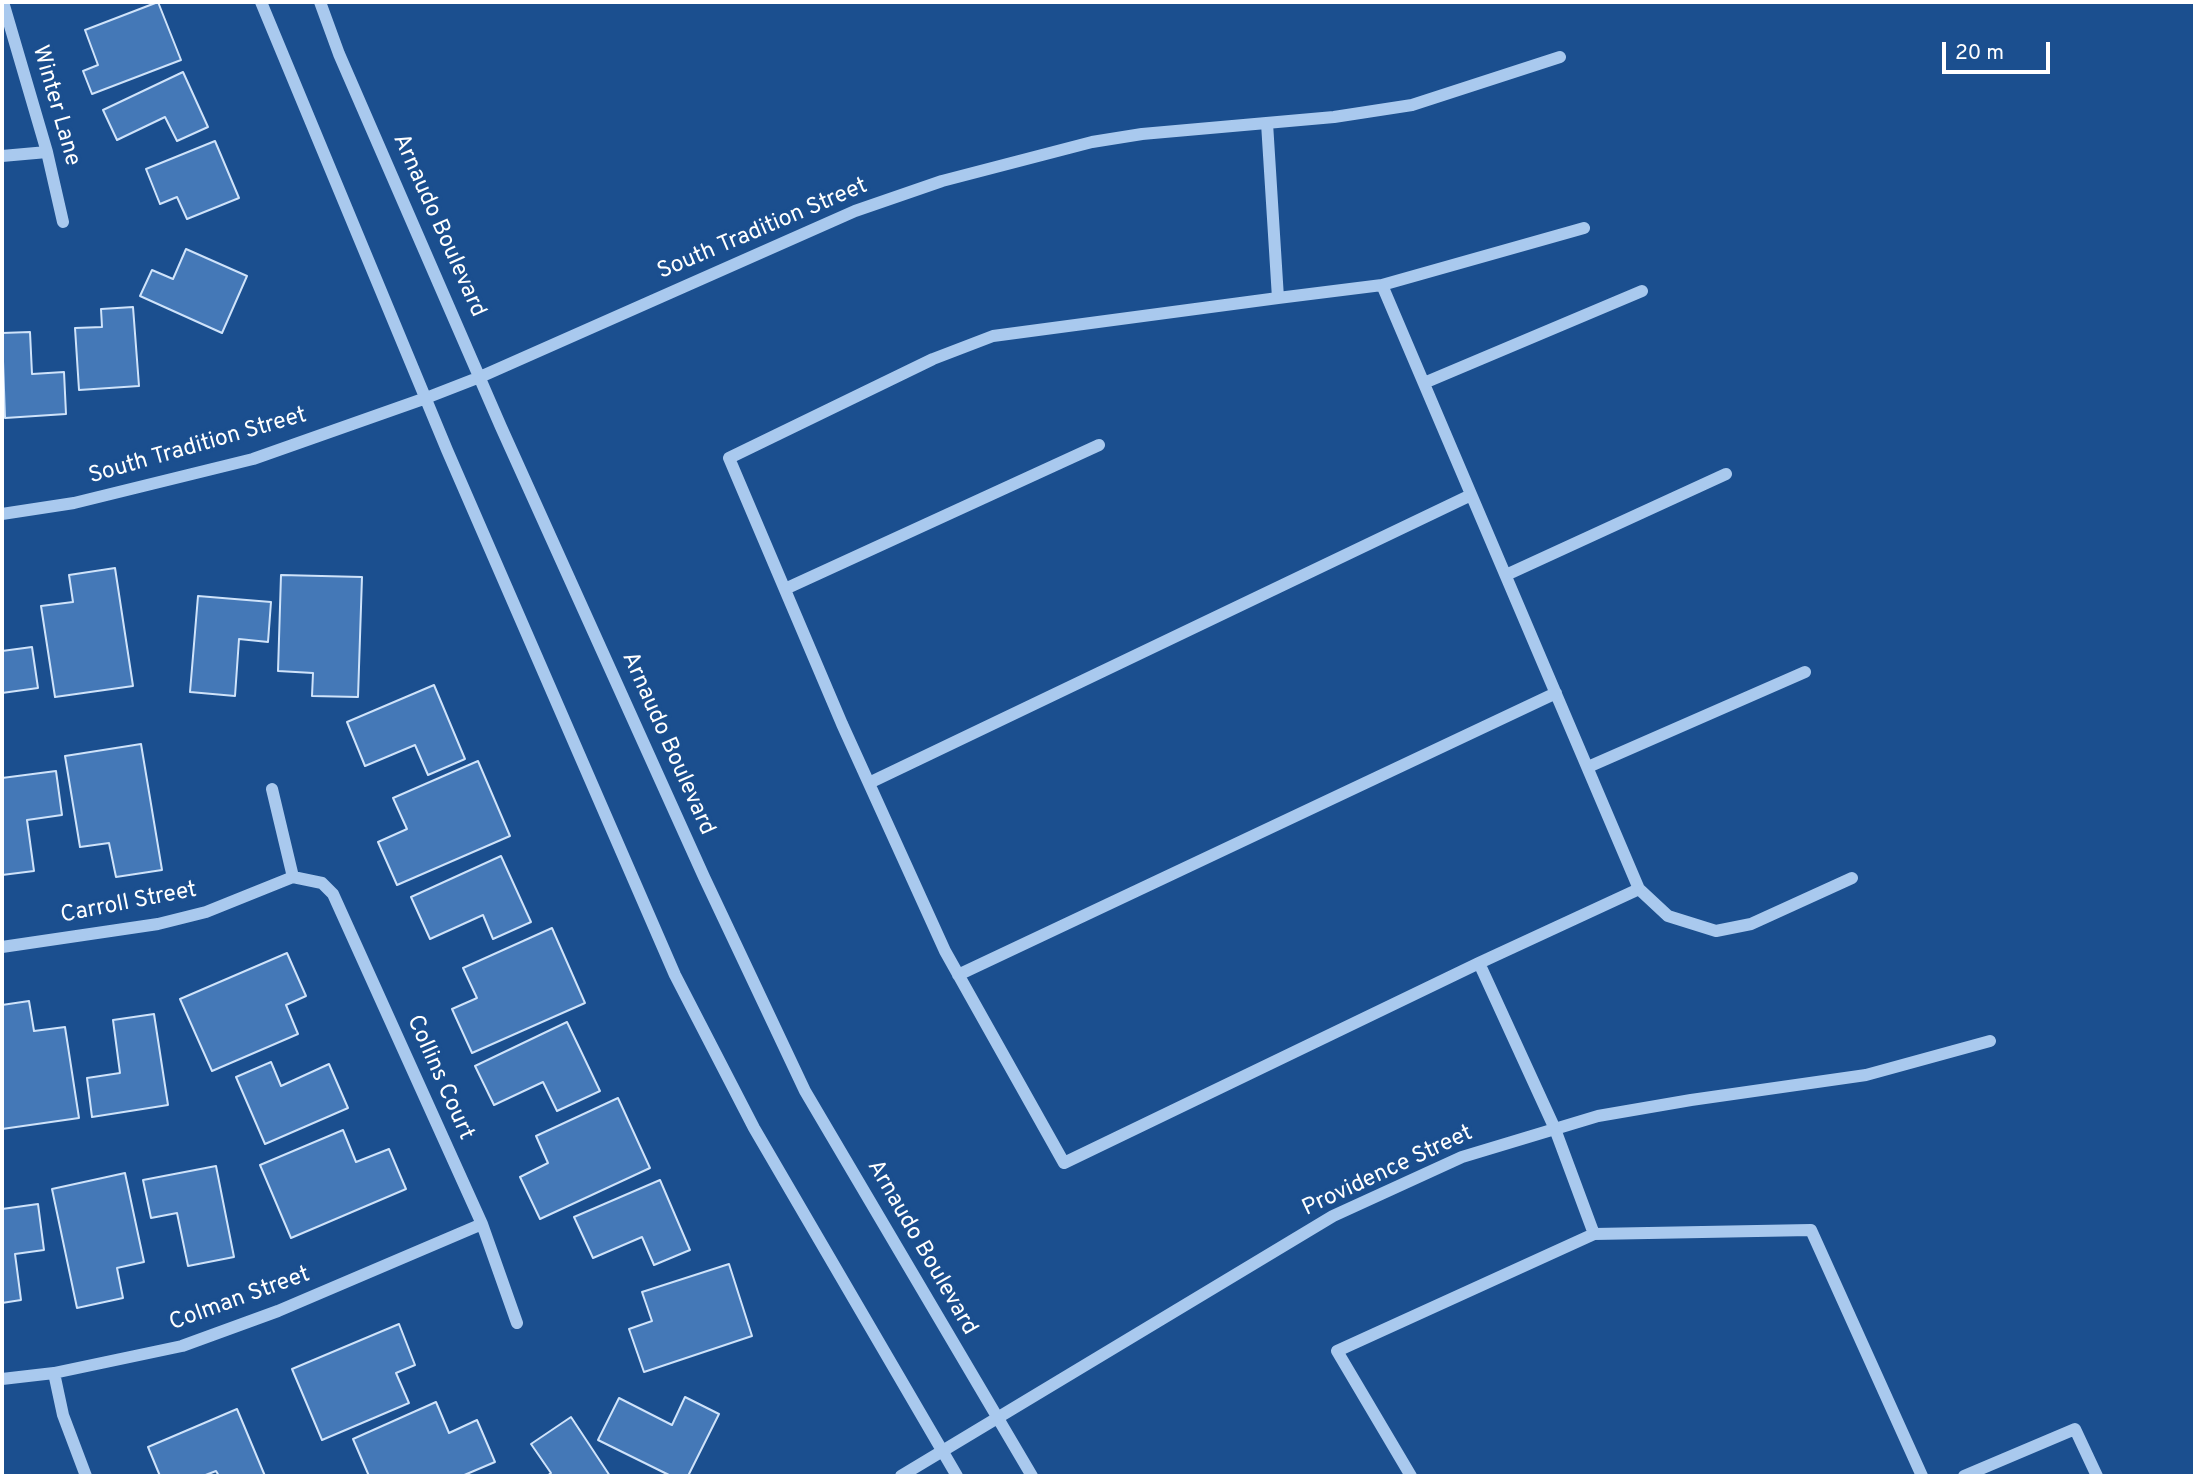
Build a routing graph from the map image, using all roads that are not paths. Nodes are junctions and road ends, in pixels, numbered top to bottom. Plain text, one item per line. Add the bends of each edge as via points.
1 (3, 2) edge
2 (261, 2) edge
3 (320, 2) edge
4 (1560, 57) dead end
5 (1266, 123) junction
6 (47, 152) junction
7 (2, 156) edge
8 (63, 222) dead end
9 (1584, 228) dead end
10 (1382, 285) junction
11 (1642, 291) dead end
12 (1278, 298) junction
13 (480, 377) junction
14 (1424, 383) junction
15 (426, 398) junction
16 (1099, 445) dead end
17 (1726, 474) dead end
18 (1471, 495) junction
19 (2, 514) edge
20 (1506, 575) junction
21 (785, 589) junction
22 (1805, 672) dead end
23 (1556, 693) junction
24 (1588, 767) junction
25 (869, 783) junction
26 (272, 789) dead end
27 (293, 877) junction
28 (1852, 878) dead end
29 (1639, 889) junction
30 (2, 947) edge
31 (1479, 963) junction
32 (958, 975) junction
33 (1990, 1041) dead end
34 (1555, 1129) junction
35 (482, 1224) junction
36 (1594, 1234) junction
37 (517, 1323) dead end
38 (54, 1373) junction
39 (2, 1379) edge
40 (997, 1419) junction
41 (942, 1451) junction
42 (86, 1476) edge
43 (901, 1476) edge
44 (957, 1476) edge
45 (1032, 1476) edge
46 (1411, 1476) edge
47 (1922, 1476) edge
48 (1964, 1476) edge
49 (2096, 1476) edge

1 - 6 street, Winter Lane
2 - 15 street
3 - 13 street, Arnaudo Boulevard
4 - 5 street, South Tradition Street via 1412,105
5 - 12 street
5 - 13 street, South Tradition Street via 1092,142 942,181 855,211
6 - 7 street
6 - 8 street, Winter Lane
9 - 10 street
10 - 12 street
10 - 14 street
11 - 14 street
12 - 21 street via 993,336 933,359 729,458
13 - 15 street, South Tradition Street
13 - 40 street, Arnaudo Boulevard via 805,1091
14 - 18 street
15 - 19 street, South Tradition Street via 253,459 74,503
15 - 41 street via 675,975 754,1128
16 - 21 street
17 - 20 street
18 - 20 street
18 - 25 street
20 - 23 street
21 - 25 street
22 - 24 street
23 - 24 street
23 - 32 street
24 - 29 street
25 - 32 street
26 - 27 street
27 - 30 street, Carroll Street via 206,912 158,924
27 - 35 street, Collins Court via 322,883 333,894
28 - 29 street via 1751,924 1716,931 1668,916
29 - 31 street
31 - 32 street via 1065,1163
31 - 34 street
33 - 34 street, Providence Street via 1866,1075 1664,1104
34 - 36 street
34 - 40 street, Providence Street via 1462,1157 1333,1216
35 - 37 street, Collins Court
35 - 38 street, Colman Street via 194,1342
36 - 46 street via 1338,1350
36 - 47 street via 1811,1230
38 - 39 street, Colman Street
38 - 42 street via 63,1415
40 - 41 street, Providence Street
40 - 45 street, Arnaudo Boulevard
41 - 43 street, Providence Street
41 - 44 street
48 - 49 street via 2075,1429

